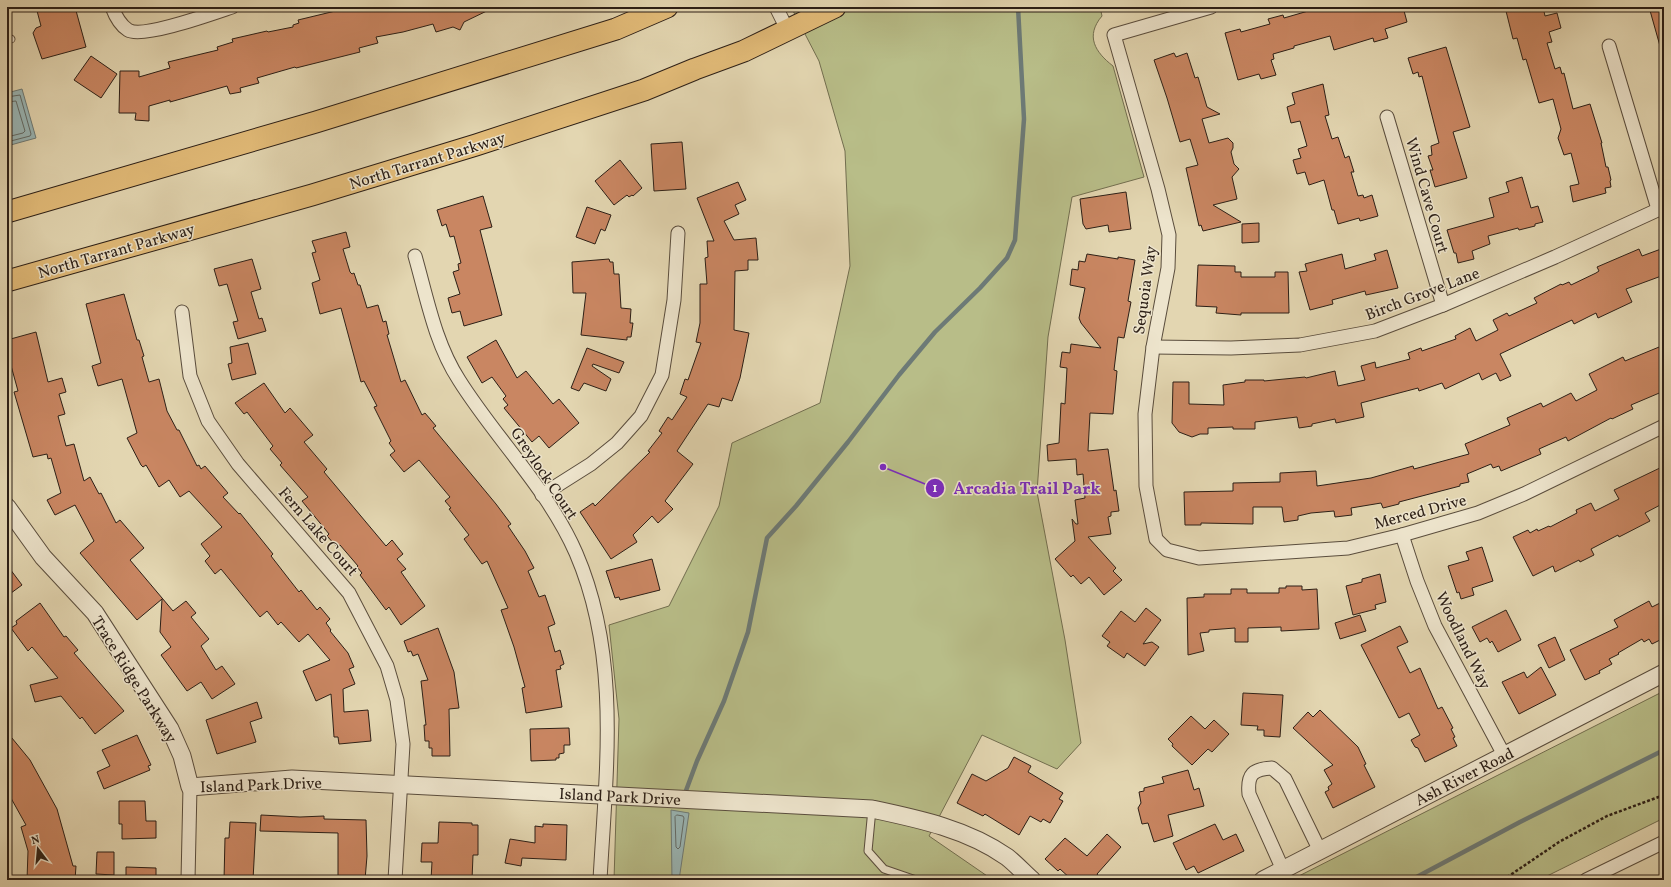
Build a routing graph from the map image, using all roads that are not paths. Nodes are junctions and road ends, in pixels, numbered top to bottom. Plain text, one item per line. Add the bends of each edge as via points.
1 (112, 7) edge
2 (232, 7) edge
3 (667, 7) edge
4 (776, 7) edge
5 (836, 7) edge
6 (1211, 7) edge
7 (788, 30) junction
8 (1609, 46) dead end
9 (1387, 117) dead end
10 (1661, 208) edge
11 (7, 212) edge
12 (678, 233) dead end
13 (415, 256) dead end
14 (7, 281) edge
15 (1443, 305) junction
16 (182, 312) dead end
17 (1153, 348) junction
18 (1664, 426) edge
19 (542, 495) junction
20 (7, 507) edge
21 (1402, 535) junction
22 (1167, 550) joint
23 (1664, 672) edge
24 (1504, 755) junction
25 (402, 784) junction
26 (190, 787) junction
27 (604, 795) junction
28 (872, 809) junction
29 (1664, 842) edge
30 (1320, 851) junction
31 (1283, 870) junction
32 (188, 880) edge
33 (396, 880) edge
34 (600, 880) edge
35 (916, 880) edge
36 (1032, 880) edge
37 (1263, 880) edge
38 (1586, 880) edge

1 - 2 street via 115,16 128,30 141,32 167,27
3 - 11 main road via 609,31 316,122
4 - 7 street
5 - 7 main road, North Tarrant Parkway
6 - 17 street, Sequoia Way via 1114,35 1158,189 1168,235 1168,268
7 - 14 main road, North Tarrant Parkway via 744,51 644,90 476,145
8 - 10 street
9 - 15 street, Wind Cave Court
10 - 15 street, Birch Grove Lane
12 - 19 street via 674,300 662,375 641,416 617,443 596,460
13 - 19 street, Greylock Court via 436,329 459,380
15 - 17 street, Birch Grove Lane via 1375,331 1300,345
16 - 25 street, Fern Lake Court via 190,376 208,420 238,464 350,593 387,666 397,700 403,744
17 - 22 street, Sequoia Way via 1145,414 1146,486 1156,539
18 - 21 street, Merced Drive via 1524,494 1478,513
19 - 27 street, Greylock Court via 550,504 576,553 594,601 601,635 608,731
20 - 26 street, Trace Ridge Parkway via 43,557 99,620 170,730 182,756
21 - 22 street, Merced Drive via 1348,548 1215,557 1199,558
21 - 24 street, Woodland Way via 1435,626
23 - 24 street, Ash River Road
24 - 30 street, Ash River Road
25 - 26 street, Island Park Drive via 292,779
25 - 27 street, Island Park Drive
25 - 33 street, Fern Lake Court
26 - 32 street, Trace Ridge Parkway
27 - 28 street, Island Park Drive
27 - 34 street, Greylock Court
28 - 35 lane via 868,851 884,869
28 - 36 street, Island Park Drive via 960,832 1008,858
29 - 38 street
30 - 31 street, Ash River Road
30 - 31 street via 1286,779 1272,768 1259,768 1251,774 1248,782 1249,794
31 - 37 street, Ash River Road

